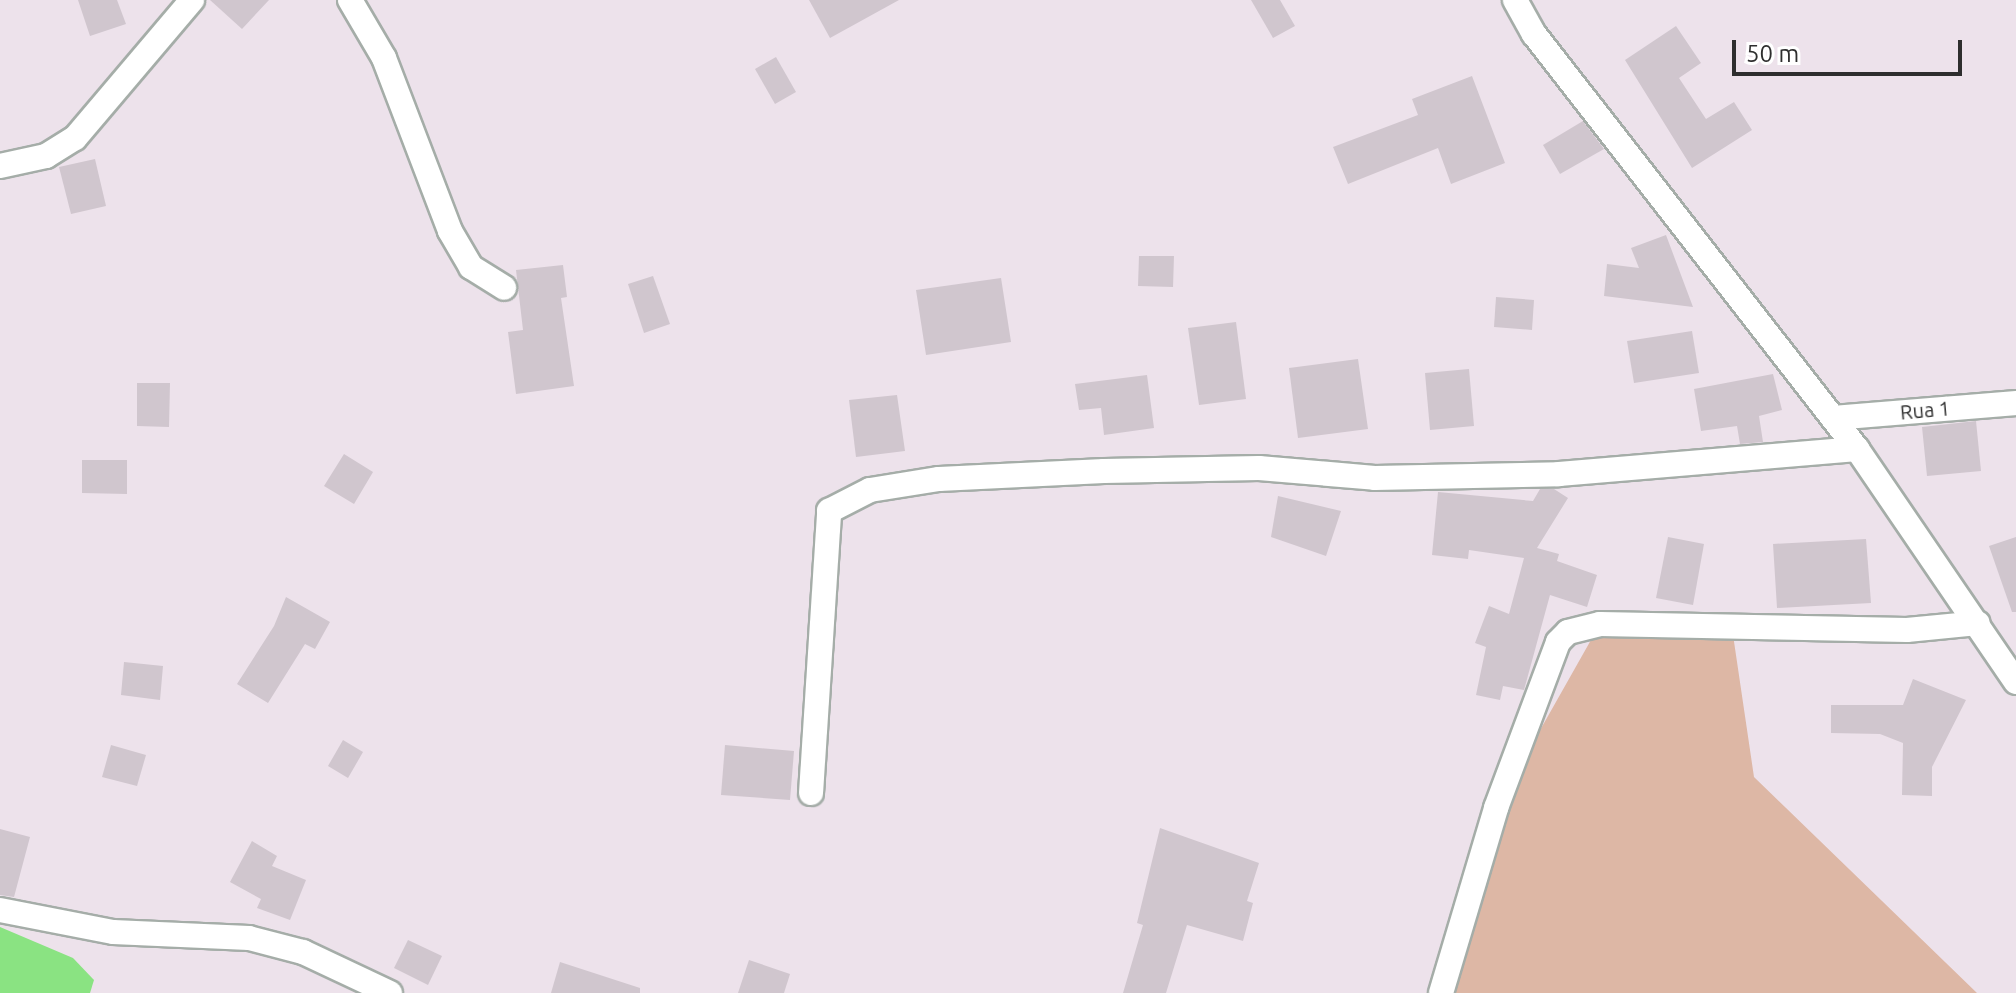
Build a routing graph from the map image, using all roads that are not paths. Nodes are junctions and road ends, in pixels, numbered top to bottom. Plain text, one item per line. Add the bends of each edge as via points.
1 (192, 0) edge
2 (350, 0) edge
3 (1515, 0) edge
4 (0, 166) edge
5 (504, 288) dead end
6 (2016, 403) edge
7 (1833, 418) junction
8 (1857, 449) junction
9 (1978, 623) junction
10 (2016, 682) edge
11 (811, 793) dead end
12 (0, 910) edge
13 (390, 993) edge
14 (1441, 993) edge

1 - 4 street via 75,138 46,156
2 - 5 street via 384,58 450,231 471,267
3 - 7 street via 1534,34
6 - 7 street, Rua 1
7 - 8 street
8 - 9 street
8 - 11 street via 1559,474 1375,478 1259,468 1104,471 939,479 870,490 829,511
9 - 10 street
9 - 14 street via 1907,630 1600,624 1568,632 1558,642 1496,808
12 - 13 street via 113,932 249,938 303,952

